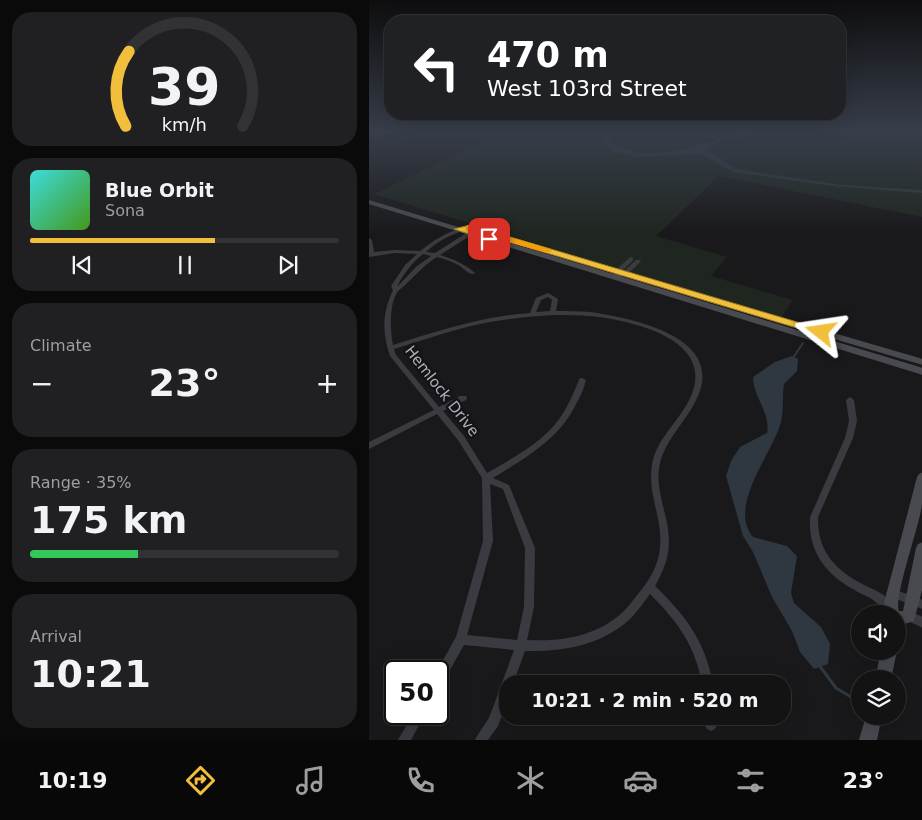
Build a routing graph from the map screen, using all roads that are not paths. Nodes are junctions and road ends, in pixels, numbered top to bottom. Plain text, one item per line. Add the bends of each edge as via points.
1 (369, 197) edge
2 (369, 202) edge
3 (458, 229) junction
4 (471, 230) junction
5 (369, 240) edge
6 (423, 253) junction
7 (371, 254) edge
8 (435, 256) junction
9 (631, 260) dead end
10 (638, 261) dead end
11 (472, 273) dead end
12 (619, 274) junction
13 (396, 290) junction
14 (553, 312) junction
15 (533, 313) junction
16 (390, 348) junction
17 (922, 362) edge
18 (922, 372) edge
19 (582, 380) dead end
20 (463, 398) dead end
21 (850, 400) dead end
22 (438, 411) junction
23 (369, 446) edge
24 (922, 477) edge
25 (486, 478) junction
26 (922, 548) edge
27 (649, 588) junction
28 (893, 592) junction
29 (879, 596) junction
30 (917, 602) edge
31 (888, 605) edge
32 (895, 605) edge
33 (906, 609) edge
34 (906, 617) edge
35 (922, 623) edge
36 (461, 639) junction
37 (521, 646) junction
38 (449, 660) edge
39 (707, 675) edge
40 (413, 725) edge
41 (872, 725) edge
42 (404, 740) edge
43 (481, 740) edge
44 (868, 740) edge

1 - 4 main road
2 - 3 main road
3 - 4 main road
3 - 6 street, Hemlock Drive
4 - 8 street, Hemlock Drive
4 - 12 main road
5 - 7 street
6 - 7 street
6 - 8 street
6 - 13 street, Hemlock Drive via 397,280
8 - 11 street via 461,265
8 - 13 street, Hemlock Drive
9 - 12 street
10 - 12 street
12 - 17 main road
12 - 18 main road
13 - 16 street, Hemlock Drive via 386,320
14 - 15 street
14 - 15 street via 555,299 548,295 538,299
14 - 27 street via 598,315 639,324 668,335 693,355 696,362 699,382 694,396 659,451 655,465 656,498 663,520 665,544
15 - 16 street via 480,321
16 - 22 street, Hemlock Drive
19 - 25 street via 569,414 549,437
20 - 22 street
21 - 29 street via 853,421 849,438 814,517 812,529 821,556 832,569 844,579
22 - 23 street
22 - 25 street, Hemlock Drive via 461,438
24 - 28 main road
25 - 36 street via 488,542
25 - 37 street, Hemlock Drive via 505,487 530,548 529,607
26 - 30 main road
27 - 37 street via 638,605 591,637 550,647
27 - 39 street via 684,622 696,641
28 - 29 street
28 - 30 street
28 - 32 main road
29 - 31 street
30 - 33 main road
34 - 35 street
36 - 37 street
36 - 38 street
37 - 43 street, Hemlock Drive via 494,722
40 - 42 street
41 - 44 main road

